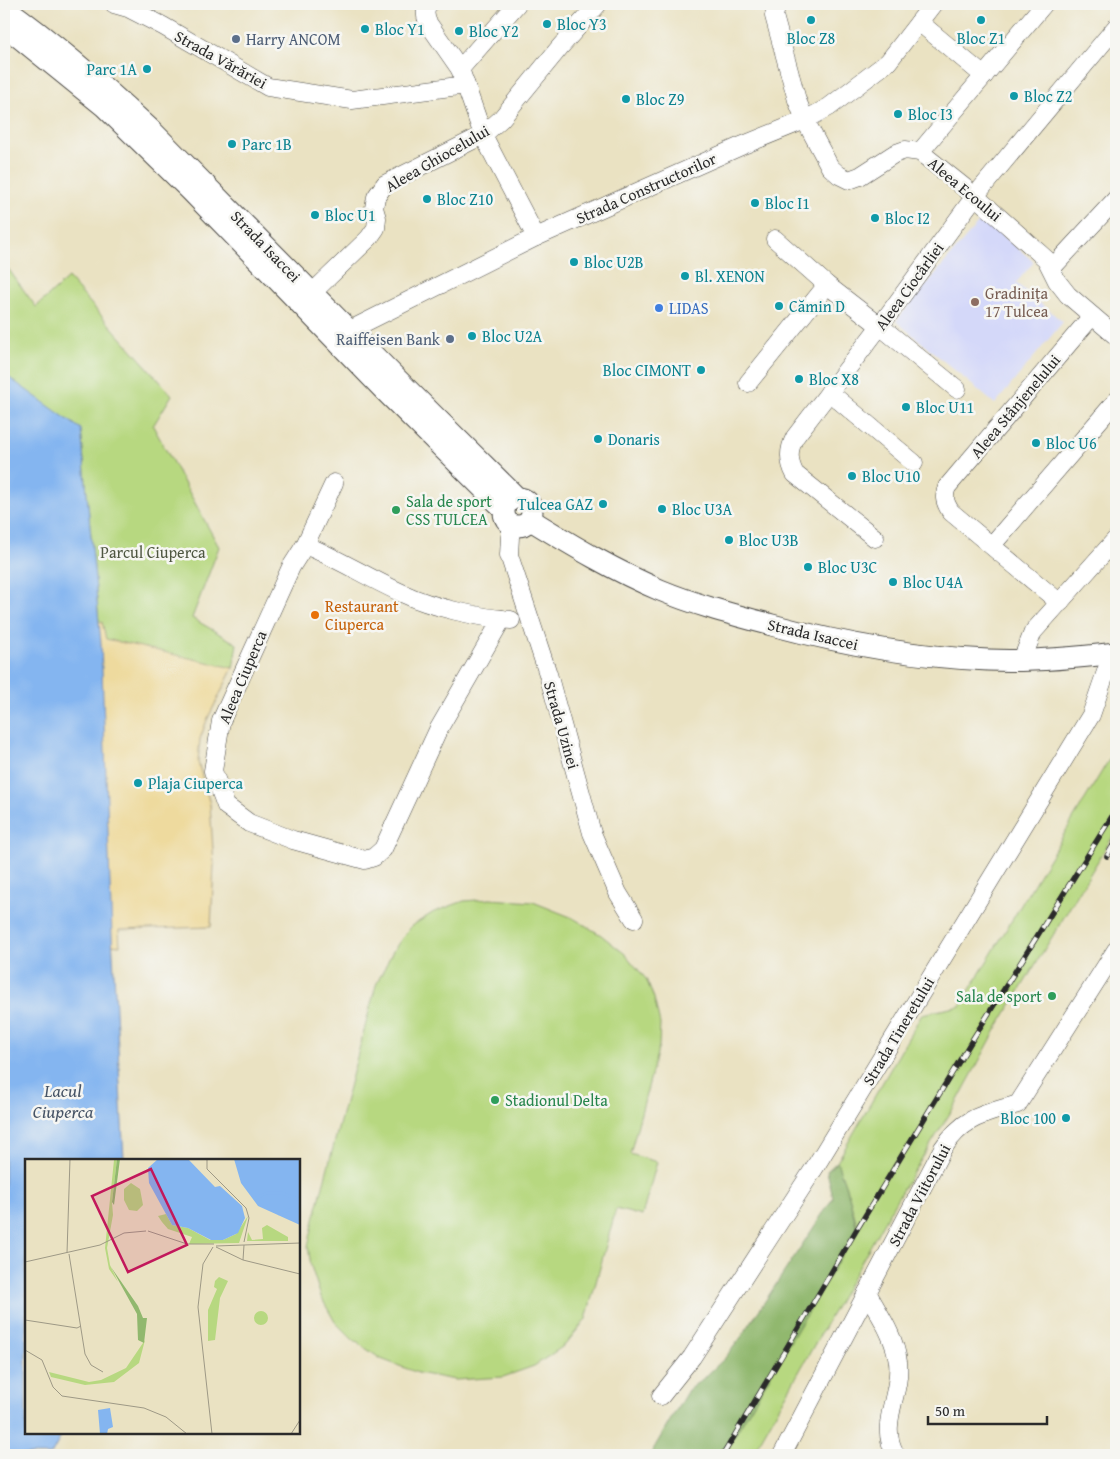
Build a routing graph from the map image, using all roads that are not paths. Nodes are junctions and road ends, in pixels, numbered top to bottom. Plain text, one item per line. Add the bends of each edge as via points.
1 (17, 4) edge
2 (114, 4) edge
3 (429, 4) edge
4 (517, 4) edge
5 (598, 4) edge
6 (777, 4) edge
7 (933, 4) edge
8 (1044, 4) edge
9 (4, 6) edge
10 (919, 22) junction
11 (4, 25) edge
12 (1116, 27) edge
13 (984, 76) junction
14 (463, 77) junction
15 (805, 120) junction
16 (483, 135) junction
17 (920, 152) junction
18 (975, 196) junction
19 (1116, 198) edge
20 (536, 237) junction
21 (775, 239) dead end
22 (1052, 268) junction
23 (827, 285) junction
24 (312, 293) junction
25 (1092, 316) junction
26 (880, 326) junction
27 (340, 334) junction
28 (1116, 336) edge
29 (748, 384) dead end
30 (957, 389) dead end
31 (829, 392) junction
32 (1116, 401) edge
33 (914, 463) dead end
34 (334, 483) dead end
35 (516, 513) junction
36 (875, 538) dead end
37 (1116, 539) edge
38 (305, 545) junction
39 (992, 545) junction
40 (1060, 603) junction
41 (502, 619) junction
42 (529, 620) junction
43 (1114, 654) edge
44 (1022, 660) junction
45 (634, 919) dead end
46 (1116, 950) edge
47 (867, 1292) junction
48 (661, 1396) dead end
49 (782, 1455) edge
50 (896, 1455) edge

1 - 9 street
2 - 14 street, Strada Vărăriei via 163,26 268,87 352,100
3 - 14 street via 425,16 428,23
4 - 14 street
5 - 16 street, Aleea Ghiocelului via 500,120
6 - 15 street via 774,16
7 - 10 street, Strada Constructorilor
8 - 13 street
9 - 24 main road, Strada Isaccei via 120,101
10 - 13 street
10 - 15 street, Strada Constructorilor via 888,62 829,107
11 - 27 main road, Strada Isaccei via 104,106
12 - 18 street, Aleea Ciocârliei
13 - 17 street
14 - 16 street
15 - 17 street, Aleea Ecoului via 830,167 849,180 894,154 905,150
15 - 20 street, Strada Constructorilor
16 - 20 street
16 - 24 street, Aleea Ghiocelului via 384,184 374,208 376,228
17 - 18 street, Aleea Ecoului
18 - 22 street, Aleea Ecoului via 1046,258
18 - 26 street, Aleea Ciocârliei
19 - 22 street
20 - 27 street, Strada Constructorilor
21 - 23 street
22 - 25 street, Aleea Ecoului via 1068,295
23 - 26 street
23 - 29 street
24 - 27 main road, Strada Isaccei
25 - 28 street, Aleea Ecoului
25 - 39 street, Aleea Stânjenelului via 944,493 951,512
26 - 30 street
26 - 31 street, Aleea Ciocârliei
27 - 35 main road, Strada Isaccei
31 - 33 street
31 - 36 street, Aleea Ciocârliei via 795,436 790,446 790,465 795,474
32 - 39 street
34 - 38 street, Aleea Ciuperca
35 - 42 street, Strada Uzinei via 510,556
35 - 44 main road, Strada Isaccei via 611,568 662,590 754,620 888,650 940,657
37 - 40 street
38 - 41 street via 405,595
38 - 41 street, Aleea Ciuperca via 291,567 221,721 212,771 226,806 249,823 293,840 365,860 383,849 438,730
39 - 40 street
40 - 44 street via 1033,632
41 - 42 street
42 - 45 street, Strada Uzinei via 548,674 592,833 618,893
43 - 44 main road, Strada Isaccei
43 - 48 street, Strada Tineretului via 1086,724 818,1161 692,1357
46 - 47 street, Strada Viitorului via 1018,1104 973,1118 953,1133
47 - 49 street, Strada Viitorului
47 - 50 street via 892,1340 898,1362 898,1378 888,1420 889,1439

